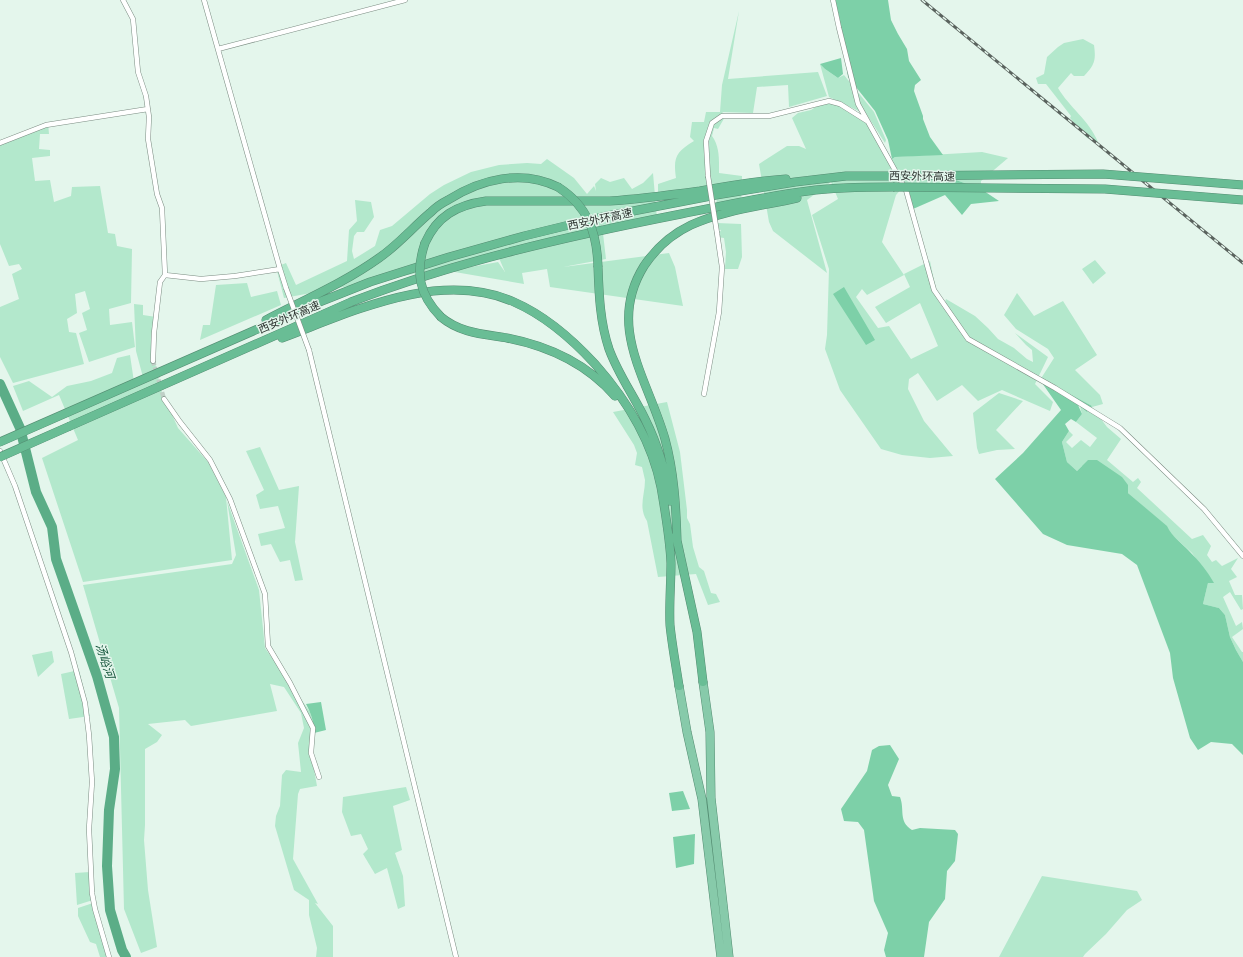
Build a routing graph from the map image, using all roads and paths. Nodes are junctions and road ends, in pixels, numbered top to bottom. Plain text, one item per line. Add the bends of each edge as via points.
1 (123, 0) edge
2 (204, 0) edge
3 (404, 0) edge
4 (833, 0) edge
5 (218, 49) junction
6 (148, 109) junction
7 (868, 122) junction
8 (0, 143) edge
9 (846, 176) junction
10 (1243, 185) edge
11 (855, 187) junction
12 (1243, 200) edge
13 (280, 269) junction
14 (165, 275) junction
15 (206, 352) junction
16 (153, 361) tunnel mouth
17 (190, 373) junction
18 (704, 394) dead end
19 (164, 398) tunnel mouth
20 (637, 423) junction
21 (0, 442) edge
22 (0, 451) edge
23 (0, 457) edge
24 (677, 540) junction
25 (1243, 556) edge
26 (319, 777) dead end
27 (109, 957) edge
28 (456, 957) edge
29 (721, 957) edge
30 (729, 957) edge

1 - 6 street via 133,19 138,72
2 - 5 street
3 - 5 street
4 - 7 street via 858,104
5 - 13 street
6 - 8 street via 46,125
6 - 14 street via 148,139 157,194 162,208
7 - 18 street, bridge via 840,104 829,101 769,116 722,116 712,123 706,141 708,176 722,267 718,312
7 - 25 street via 906,190 934,290 968,339 1120,428 1204,509
9 - 10 highway, 西安外环高速, bridge via 1103,174
9 - 15 highway, 西安外环高速 via 755,188 610,215 492,244 370,282
9 - 20 highway, bridge via 775,180 610,201 477,202 447,214 432,229 425,243 420,264 421,284 428,302 441,317 451,325 465,330 536,345 569,360 585,369 614,394
11 - 12 highway, 西安外环高速, bridge via 1105,189
11 - 17 highway, 西安外环高速 via 783,195 638,222 471,262 370,295
11 - 24 highway via 749,208 701,221 667,240 642,270 629,305 629,334 669,455
13 - 14 street via 200,278
13 - 28 street, bridge via 309,350
14 - 16 street via 160,282
15 - 21 highway, 西安外环高速
15 - 24 highway, bridge via 355,274 388,252 438,206 465,190 512,177 540,180 558,187 582,208 593,230 600,308 607,340 614,361 645,418 660,454 668,483
17 - 20 highway via 394,298 433,291 478,292 514,302 556,327 602,372
17 - 23 highway, 西安外环高速, bridge
19 - 26 street via 210,460 230,499 265,594 268,646 313,728 311,753
20 - 29 highway via 661,487 670,554 670,625 687,732 702,799
22 - 27 street via 15,486 85,702 92,782 89,829 92,893
24 - 30 highway via 697,632 710,732 711,798

